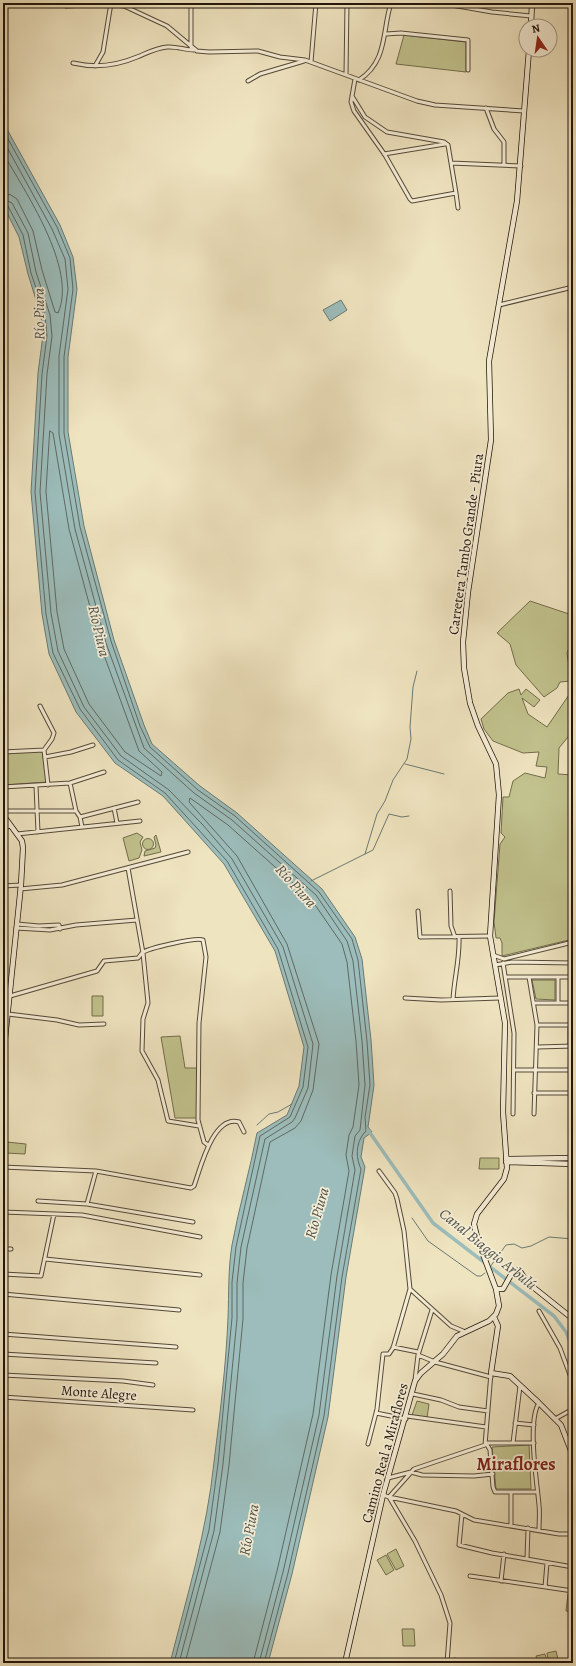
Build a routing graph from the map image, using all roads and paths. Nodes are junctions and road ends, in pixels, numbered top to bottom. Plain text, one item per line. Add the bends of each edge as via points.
1 (62, 3) edge
2 (191, 3) edge
3 (316, 3) edge
4 (347, 3) edge
5 (391, 3) edge
6 (441, 3) edge
7 (532, 3) edge
8 (110, 4) edge
9 (124, 5) edge
10 (531, 16) joint
11 (386, 34) junction
12 (191, 47) junction
13 (194, 50) junction
14 (528, 58) edge
15 (305, 60) junction
16 (311, 62) junction
17 (73, 63) dead end
18 (95, 66) junction
19 (468, 70) dead end
20 (346, 75) junction
21 (357, 79) junction
22 (248, 81) dead end
23 (352, 96) junction
24 (486, 108) junction
25 (524, 111) junction
26 (446, 143) junction
27 (384, 154) junction
28 (451, 163) junction
29 (504, 165) junction
30 (521, 166) junction
31 (456, 193) junction
32 (458, 208) dead end
33 (573, 287) edge
34 (499, 305) junction
35 (40, 706) dead end
36 (93, 745) dead end
37 (44, 750) junction
38 (3, 752) edge
39 (45, 757) junction
40 (104, 772) dead end
41 (70, 783) junction
42 (48, 785) junction
43 (36, 786) junction
44 (3, 787) edge
45 (138, 802) dead end
46 (114, 808) junction
47 (3, 810) edge
48 (37, 811) junction
49 (76, 811) junction
50 (3, 815) edge
51 (80, 817) junction
52 (140, 821) dead end
53 (117, 823) junction
54 (11, 826) junction
55 (82, 827) junction
56 (3, 828) edge
57 (38, 832) junction
58 (17, 834) junction
59 (188, 852) dead end
60 (128, 868) junction
61 (3, 886) edge
62 (21, 887) junction
63 (450, 891) dead end
64 (418, 911) dead end
65 (137, 920) junction
66 (17, 926) junction
67 (490, 936) junction
68 (454, 937) junction
69 (459, 937) junction
70 (573, 942) edge
71 (143, 953) junction
72 (493, 955) junction
73 (503, 963) junction
74 (573, 963) edge
75 (494, 965) junction
76 (506, 977) junction
77 (529, 977) junction
78 (558, 977) junction
79 (573, 977) edge
80 (10, 996) junction
81 (405, 998) dead end
82 (500, 998) junction
83 (453, 1000) junction
84 (534, 1003) junction
85 (558, 1003) junction
86 (573, 1003) edge
87 (6, 1016) edge
88 (104, 1024) dead end
89 (537, 1025) junction
90 (573, 1025) edge
91 (4, 1046) edge
92 (573, 1046) edge
93 (538, 1047) junction
94 (3, 1058) edge
95 (514, 1070) junction
96 (536, 1070) junction
97 (573, 1070) edge
98 (534, 1093) junction
99 (573, 1093) edge
100 (513, 1114) dead end
101 (534, 1114) dead end
102 (199, 1126) junction
103 (244, 1132) dead end
104 (208, 1145) junction
105 (573, 1158) edge
106 (506, 1161) junction
107 (573, 1164) edge
108 (3, 1167) edge
109 (96, 1171) junction
110 (379, 1171) dead end
111 (38, 1201) dead end
112 (87, 1204) junction
113 (3, 1212) edge
114 (54, 1214) junction
115 (192, 1222) dead end
116 (200, 1238) dead end
117 (3, 1248) edge
118 (11, 1249) dead end
119 (45, 1259) junction
120 (3, 1274) edge
121 (200, 1275) dead end
122 (410, 1289) junction
123 (496, 1290) junction
124 (3, 1294) edge
125 (179, 1310) dead end
126 (432, 1310) junction
127 (539, 1311) dead end
128 (494, 1317) junction
129 (573, 1319) edge
130 (463, 1331) junction
131 (3, 1334) edge
132 (176, 1347) dead end
133 (393, 1347) junction
134 (3, 1354) edge
135 (418, 1354) junction
136 (436, 1362) junction
137 (156, 1363) dead end
138 (3, 1375) edge
139 (491, 1375) junction
140 (416, 1381) junction
141 (573, 1383) edge
142 (153, 1385) dead end
143 (520, 1386) junction
144 (413, 1394) junction
145 (3, 1397) edge
146 (539, 1403) junction
147 (573, 1409) edge
148 (193, 1410) dead end
149 (488, 1411) junction
150 (376, 1413) junction
151 (406, 1418) junction
152 (555, 1419) junction
153 (515, 1423) junction
154 (534, 1425) junction
155 (486, 1427) junction
156 (486, 1443) junction
157 (513, 1443) junction
158 (368, 1444) dead end
159 (534, 1444) junction
160 (573, 1456) edge
161 (411, 1472) junction
162 (493, 1474) junction
163 (388, 1478) junction
164 (537, 1492) junction
165 (511, 1493) junction
166 (383, 1495) junction
167 (389, 1497) junction
168 (462, 1514) junction
169 (511, 1525) junction
170 (528, 1528) junction
171 (539, 1530) junction
172 (573, 1534) edge
173 (504, 1554) junction
174 (527, 1559) junction
175 (547, 1563) junction
176 (573, 1567) edge
177 (470, 1576) dead end
178 (501, 1581) junction
179 (545, 1587) junction
180 (573, 1591) edge
181 (345, 1663) edge
182 (447, 1663) edge

1 - 8 street via 66,6
2 - 12 street
3 - 16 street
4 - 20 street
5 - 11 street
6 - 10 street
7 - 10 main road
8 - 9 street
8 - 18 street via 103,52
9 - 12 street via 167,26
11 - 19 street via 401,33 468,40
11 - 21 street via 383,47 373,66 369,72
12 - 13 street
13 - 15 street via 258,51
13 - 18 street via 168,46 119,64
14 - 25 main road, Carretera Tambo Grande - Piura
15 - 16 street
15 - 22 street via 260,74
16 - 20 street
17 - 18 street
20 - 21 street
21 - 23 street
21 - 24 street via 417,101 435,105
23 - 26 street via 365,117 387,132
23 - 27 street via 354,111
24 - 25 street
24 - 29 street via 494,129 504,142
25 - 30 main road, Carretera Tambo Grande - Piura
26 - 27 street
26 - 28 street
27 - 31 street via 412,201
28 - 29 street
28 - 31 street
29 - 30 street
30 - 34 main road, Carretera Tambo Grande - Piura via 516,214
31 - 32 street
33 - 34 street
34 - 67 main road, Carretera Tambo Grande - Piura via 488,368 491,440 463,642 470,703 497,770 499,806
35 - 37 street via 54,733
36 - 39 street
37 - 38 street
37 - 39 street
39 - 42 street
40 - 41 street
41 - 42 street
41 - 49 street
42 - 43 street
43 - 44 street
43 - 48 street
45 - 46 street
46 - 51 street
46 - 53 street
47 - 48 street
48 - 49 street
48 - 57 street
49 - 51 street
50 - 54 main road
51 - 55 street
52 - 53 street
53 - 55 street
54 - 56 street
54 - 58 main road
55 - 57 street
57 - 58 street
58 - 62 main road via 22,845
59 - 60 street
60 - 62 street via 62,885
60 - 65 street
61 - 62 street
62 - 66 main road
63 - 68 street via 451,926
64 - 68 street via 420,937
65 - 66 street via 76,925 60,929
65 - 71 street
66 - 80 main road
67 - 69 street
67 - 72 main road, Carretera Tambo Grande - Piura
68 - 69 street
69 - 83 street via 460,955
70 - 72 street via 504,959
71 - 80 street via 138,958 104,961 97,971
71 - 102 street via 148,1003 143,1019 142,1051 158,1080 168,1121
71 - 102 street via 196,939 204,942 206,957 199,1023
72 - 75 main road, Carretera Tambo Grande - Piura
73 - 74 street
73 - 75 street
73 - 76 street
75 - 82 main road, Carretera Tambo Grande - Piura
76 - 77 street
76 - 95 street via 514,1024
77 - 78 street
77 - 84 street
78 - 79 street
78 - 85 street
80 - 87 main road
81 - 83 street
82 - 83 street
82 - 106 main road, Carretera Tambo Grande - Piura via 506,1037 503,1097
84 - 85 street
84 - 89 street
85 - 86 street
87 - 88 street via 57,1020 78,1025
87 - 91 main road
89 - 90 street
89 - 93 street
91 - 94 main road
92 - 93 street
93 - 96 street
95 - 96 street
95 - 100 street
96 - 97 street
96 - 98 street
98 - 99 street
98 - 101 street
102 - 104 street via 204,1142
103 - 104 street via 239,1122 230,1122 211,1138
104 - 109 street via 194,1186 191,1188
105 - 106 main road
106 - 107 main road
106 - 123 main road, Carretera Tambo Grande - Piura via 504,1179 475,1219 474,1229
108 - 109 street
109 - 112 street
110 - 122 street via 397,1199 404,1231
111 - 112 street
112 - 115 street
113 - 114 street
114 - 116 street via 82,1216
114 - 119 street
117 - 118 street
119 - 120 street via 40,1277
119 - 121 street
122 - 126 street
122 - 133 street
123 - 128 main road via 499,1306
123 - 129 main road via 503,1289 512,1273 519,1270 528,1283
124 - 125 street
126 - 130 street via 451,1326
126 - 135 street
127 - 141 street via 560,1348
128 - 130 main road, Camino Real a Miraflores via 485,1324
128 - 139 main road via 498,1326
130 - 136 main road, Camino Real a Miraflores
131 - 132 street
133 - 135 street
133 - 150 street via 389,1354 383,1354
134 - 137 street
135 - 136 street
135 - 140 street
136 - 139 street
136 - 140 main road, Camino Real a Miraflores
138 - 142 street
139 - 143 main road via 510,1376
139 - 149 street
140 - 144 main road, Camino Real a Miraflores
143 - 146 main road
143 - 153 street
144 - 149 street via 459,1407
144 - 151 main road, Camino Real a Miraflores
145 - 148 street, Monte Alegre
146 - 152 main road
146 - 154 street via 535,1411
147 - 152 street
149 - 155 street
150 - 151 street
150 - 158 street
151 - 155 street
151 - 163 main road, Camino Real a Miraflores
152 - 160 main road via 561,1425
153 - 154 street
153 - 157 street
154 - 159 street
155 - 156 street
156 - 157 street
156 - 161 street via 483,1447 439,1460
156 - 162 street via 490,1450
157 - 159 street
159 - 164 street
161 - 162 street via 422,1475
161 - 163 street
161 - 167 street
162 - 165 street via 495,1492
163 - 166 main road, Camino Real a Miraflores
164 - 165 street
164 - 171 street
165 - 169 street
166 - 167 street
166 - 181 main road, Camino Real a Miraflores
167 - 168 street
167 - 182 street via 415,1541 441,1595 450,1623
168 - 169 street via 474,1520
168 - 173 street via 459,1545
169 - 170 street
170 - 171 street
170 - 174 street
171 - 172 street
173 - 174 street
173 - 178 street
174 - 175 street
175 - 176 street
175 - 179 street
177 - 178 street
178 - 179 street
179 - 180 street

